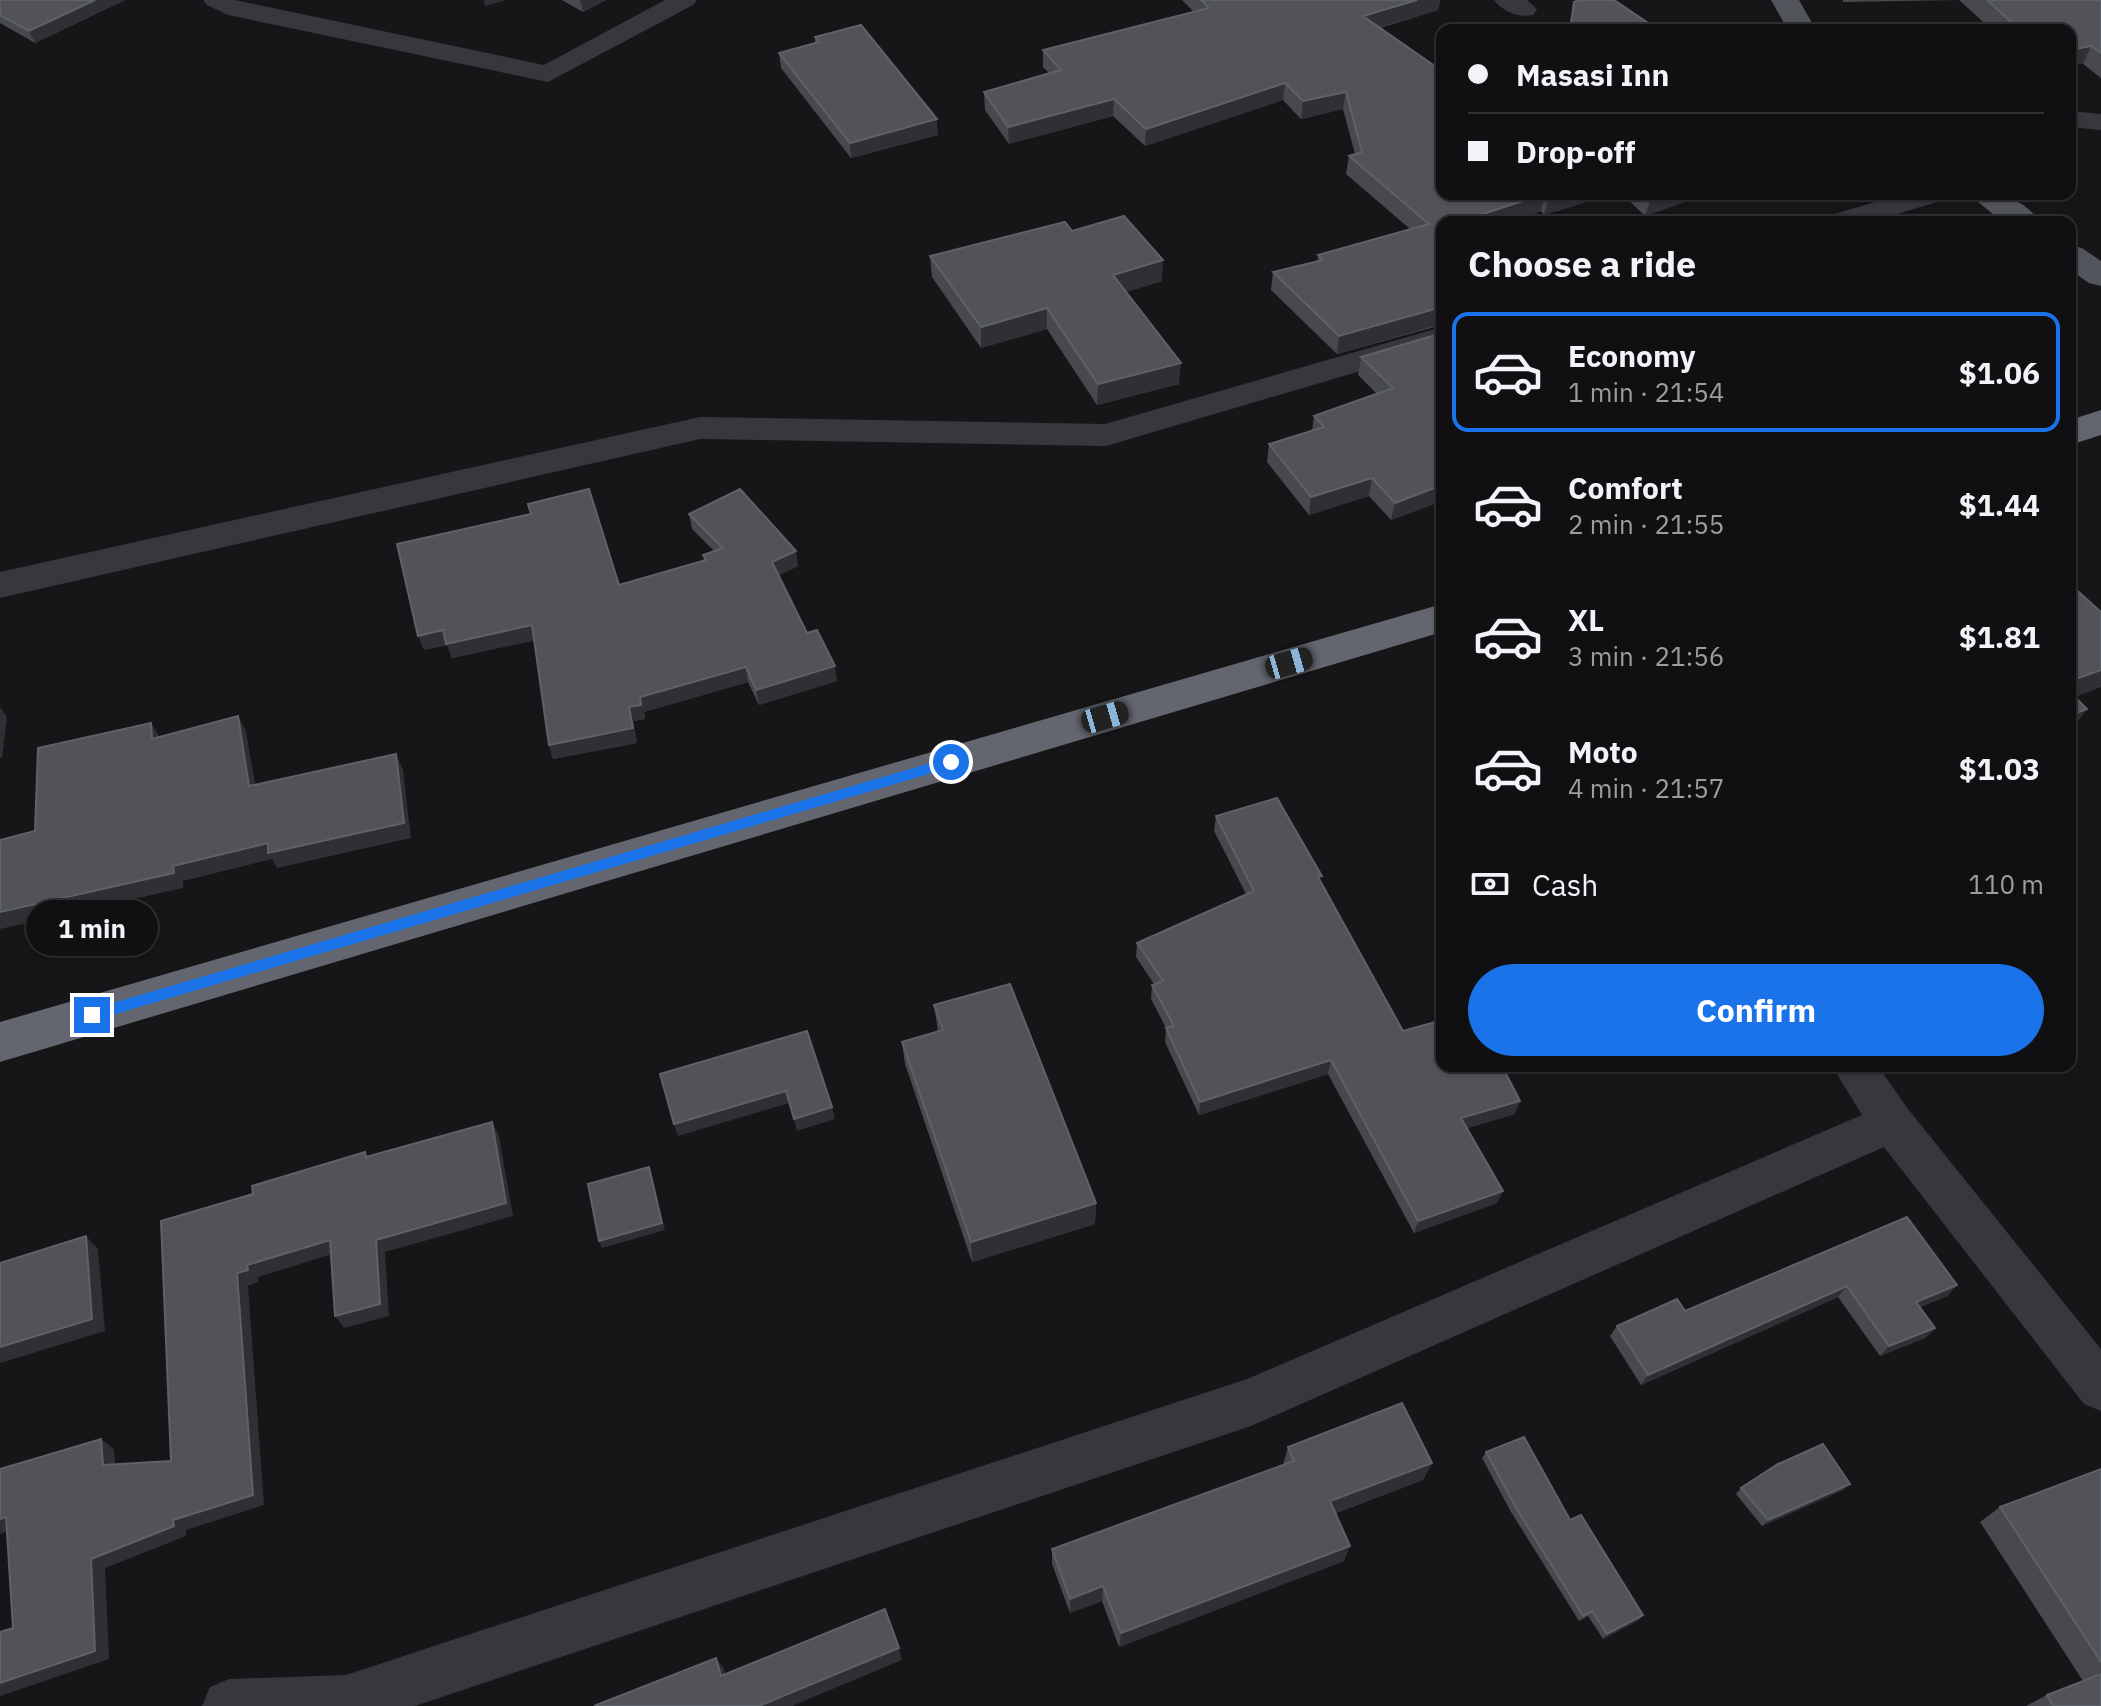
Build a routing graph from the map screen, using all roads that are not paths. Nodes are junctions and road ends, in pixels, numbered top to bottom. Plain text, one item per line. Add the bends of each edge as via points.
1 (216, 0) edge
2 (684, 0) edge
3 (1785, 0) edge
4 (1799, 24) edge
5 (2076, 120) edge
6 (2101, 122) edge
7 (1913, 200) edge
8 (1993, 200) edge
9 (1859, 216) edge
10 (2015, 216) edge
11 (2076, 259) edge
12 (2101, 276) edge
13 (1436, 339) edge
14 (2101, 422) edge
15 (2076, 431) edge
16 (0, 585) edge
17 (1436, 620) edge
18 (0, 1042) edge
19 (1858, 1072) edge
20 (1892, 1123) junction
21 (2101, 1387) edge
22 (346, 1704) edge
23 (229, 1706) edge

1 - 2 street via 228,7 548,74
3 - 4 main road
5 - 6 street
7 - 9 street
8 - 10 main road
11 - 12 main road
13 - 16 street via 1106,435 700,428
14 - 15 highway
17 - 18 highway
19 - 20 street
20 - 21 street
20 - 22 street via 1251,1402
22 - 23 street

